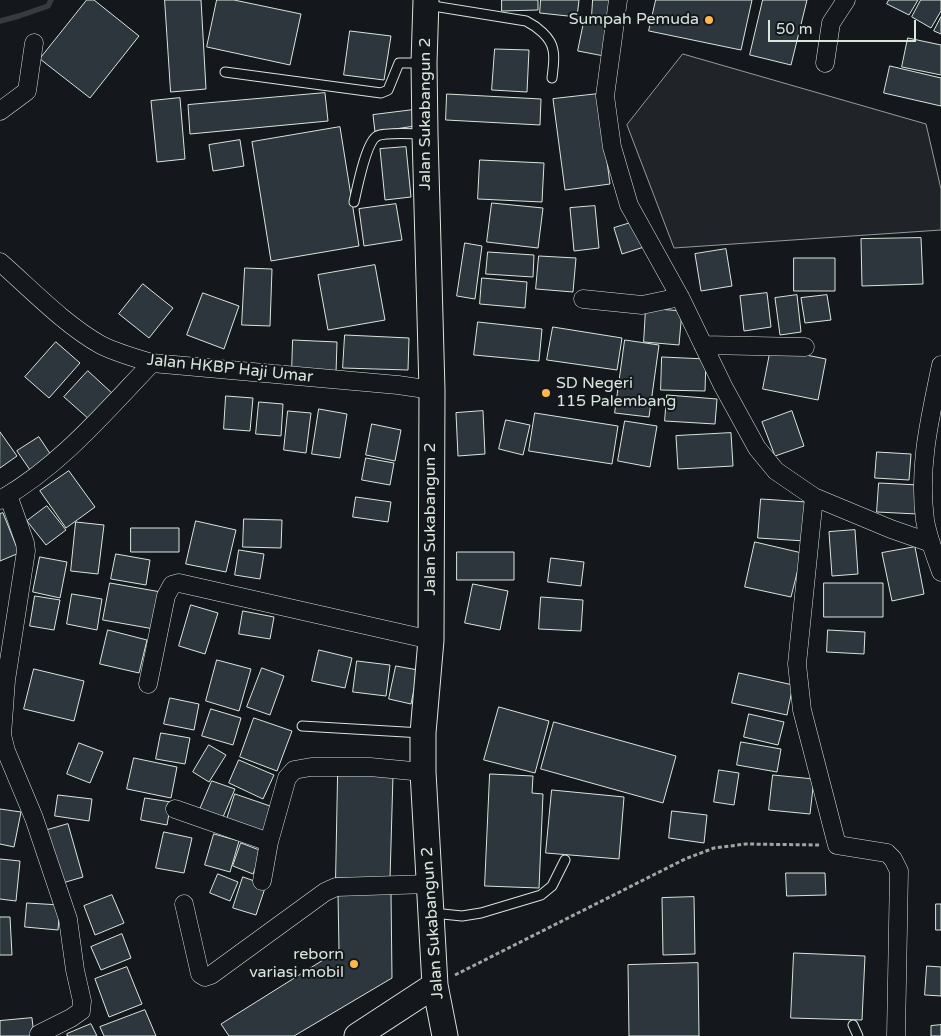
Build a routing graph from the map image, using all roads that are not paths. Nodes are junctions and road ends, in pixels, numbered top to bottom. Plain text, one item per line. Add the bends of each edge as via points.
1 (618, 0) edge
2 (846, 0) edge
3 (426, 3) edge
4 (34, 43) dead end
5 (825, 63) dead end
6 (424, 64) junction
7 (225, 72) dead end
8 (552, 78) dead end
9 (0, 111) edge
10 (425, 134) junction
11 (354, 202) dead end
12 (0, 262) edge
13 (680, 297) junction
14 (583, 300) dead end
15 (703, 345) junction
16 (806, 347) dead end
17 (152, 363) junction
18 (941, 365) edge
19 (432, 390) junction
20 (935, 424) edge
21 (4, 497) edge
22 (814, 497) junction
23 (931, 543) junction
24 (941, 572) edge
25 (431, 640) junction
26 (148, 684) dead end
27 (302, 726) dead end
28 (422, 733) junction
29 (423, 772) junction
30 (175, 809) dead end
31 (269, 842) junction
32 (565, 860) dead end
33 (262, 881) dead end
34 (429, 884) junction
35 (184, 904) dead end
36 (430, 913) junction
37 (435, 985) junction
38 (853, 1025) dead end
39 (39, 1034) dead end
40 (357, 1036) edge
41 (445, 1036) edge
42 (858, 1036) edge
43 (896, 1036) edge

1 - 13 street via 605,96 612,148 629,205
2 - 5 street via 831,23
3 - 6 street, Jalan Sukabangun 2
3 - 8 lane via 534,25 552,44
4 - 9 street via 27,91
6 - 7 lane via 399,64 388,90 381,93
6 - 10 street, Jalan Sukabangun 2
10 - 11 lane via 374,138 359,176
10 - 19 street, Jalan Sukabangun 2
12 - 17 street, Jalan HKBP Haji Umar via 81,332 102,345
13 - 14 street via 642,305
13 - 15 street
15 - 16 street
15 - 22 street via 757,448 776,471
17 - 19 street, Jalan HKBP Haji Umar
17 - 21 street via 68,450
18 - 20 street
19 - 25 street, Jalan Sukabangun 2
20 - 23 street via 922,479
21 - 39 street via 26,551 6,680 2,734 68,919 82,1001 81,1011
22 - 23 street
22 - 43 street via 797,664 802,710 837,846 887,853 898,871
23 - 24 street
25 - 26 street via 179,583 172,585 166,596
25 - 28 street, Jalan Sukabangun 2
27 - 28 lane
28 - 29 street, Jalan Sukabangun 2
29 - 31 street via 350,767 294,770 287,778
29 - 34 street, Jalan Sukabangun 2
30 - 31 street
31 - 33 street
32 - 36 lane via 552,886 541,896 462,916
34 - 35 street via 336,887 205,977 200,974
34 - 36 street, Jalan Sukabangun 2
36 - 37 street, Jalan Sukabangun 2
37 - 40 street
37 - 41 street, Jalan Sukabangun 2
38 - 42 lane

